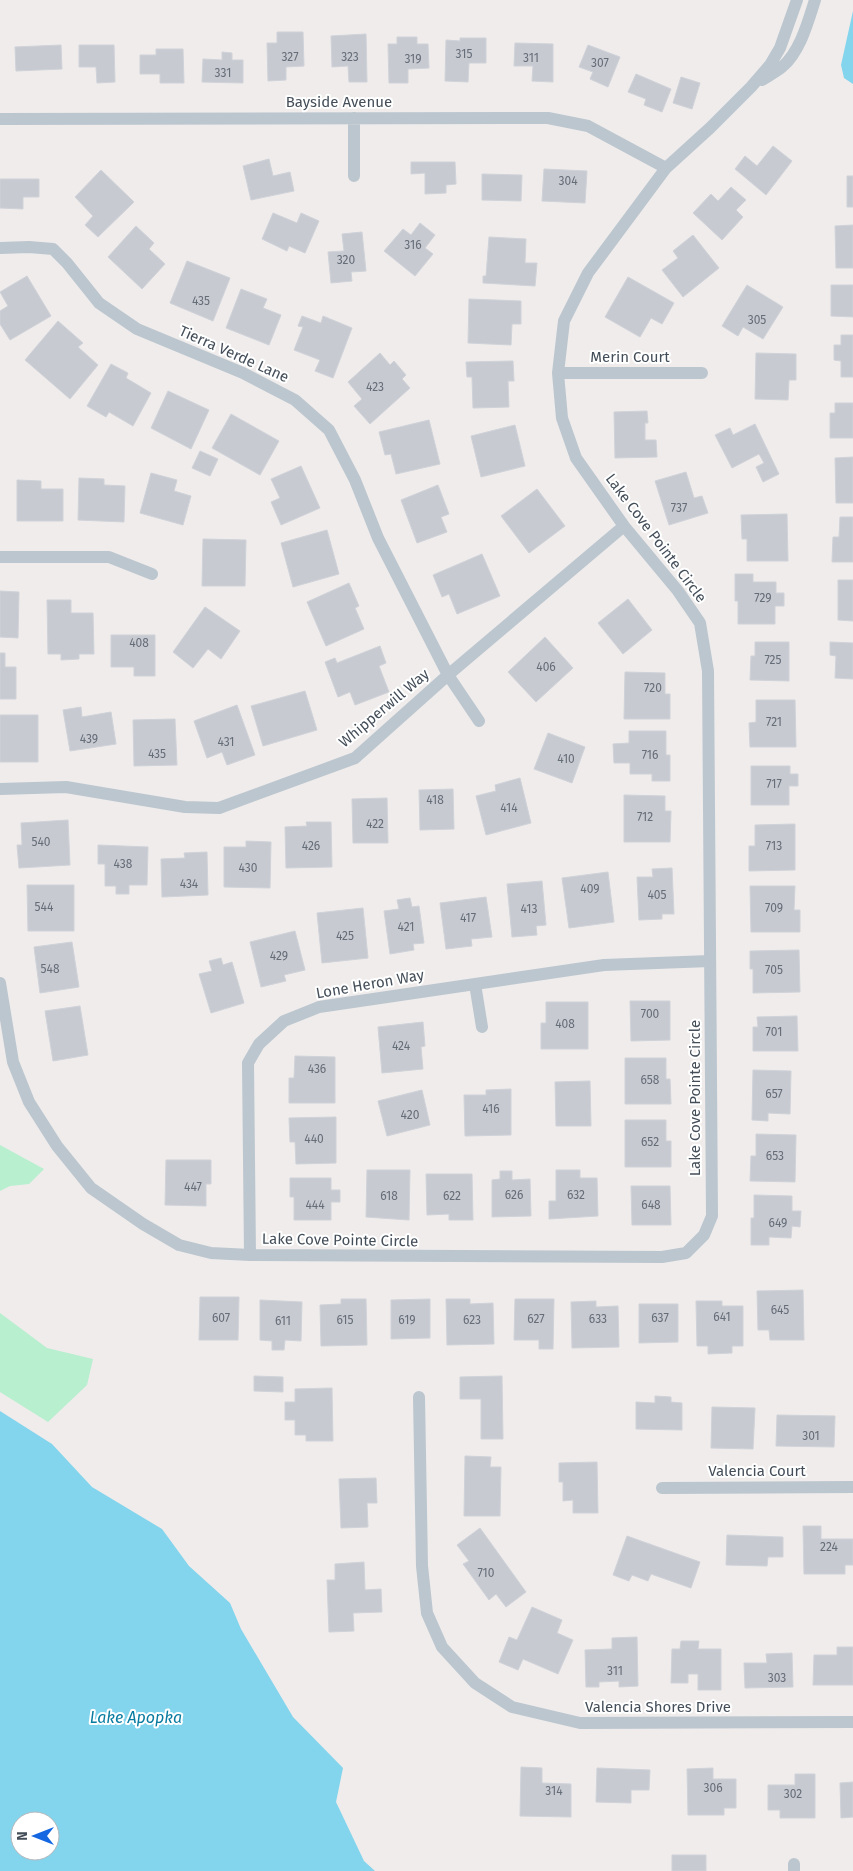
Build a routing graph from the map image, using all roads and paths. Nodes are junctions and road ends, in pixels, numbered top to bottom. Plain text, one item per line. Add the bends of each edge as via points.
1 (797, 0) edge
2 (814, 0) edge
3 (751, 87) junction
4 (354, 118) junction
5 (0, 119) edge
6 (666, 168) junction
7 (354, 176) dead end
8 (0, 248) edge
9 (558, 373) junction
10 (702, 373) dead end
11 (624, 526) junction
12 (0, 557) edge
13 (152, 574) dead end
14 (448, 675) junction
15 (480, 722) dead end
16 (0, 789) edge
17 (710, 961) junction
18 (0, 983) edge
19 (475, 984) junction
20 (482, 1027) dead end
21 (250, 1255) junction
22 (420, 1397) dead end
23 (853, 1487) edge
24 (662, 1488) dead end
25 (853, 1722) edge

1 - 3 street via 780,48
2 - 3 street via 808,24 795,50 783,66
3 - 6 street, Lake Cove Pointe Circle
4 - 5 street, Bayside Avenue
4 - 6 street, Bayside Avenue via 548,118 588,126
4 - 7 street
6 - 9 street, Lake Cove Pointe Circle via 588,273 564,321
8 - 14 street, Tierra Verde Lane via 53,249 99,303 137,329 244,373 296,400 330,430 356,480 378,538
9 - 10 street, Merin Court
9 - 11 street, Lake Cove Pointe Circle via 562,418 576,458
11 - 14 street, Whipperwill Way
11 - 17 street, Lake Cove Pointe Circle via 700,623 708,671
12 - 13 street via 109,557
14 - 15 street, Tierra Verde Lane
14 - 16 street, Whipperwill Way via 355,758 219,808 185,807 66,787
17 - 19 street, Lone Heron Way via 604,965
17 - 21 street, Lake Cove Pointe Circle via 712,1216 704,1234 686,1253 662,1257
18 - 21 street, Lake Cove Pointe Circle via 13,1062 29,1102 57,1146 91,1188 180,1245 211,1253
19 - 20 street
19 - 21 street, Lone Heron Way via 319,1007 284,1021 259,1044 248,1063
22 - 25 street, Valencia Shores Drive via 422,1566 427,1613 442,1647 476,1683 512,1707 580,1724
23 - 24 street, Valencia Court

